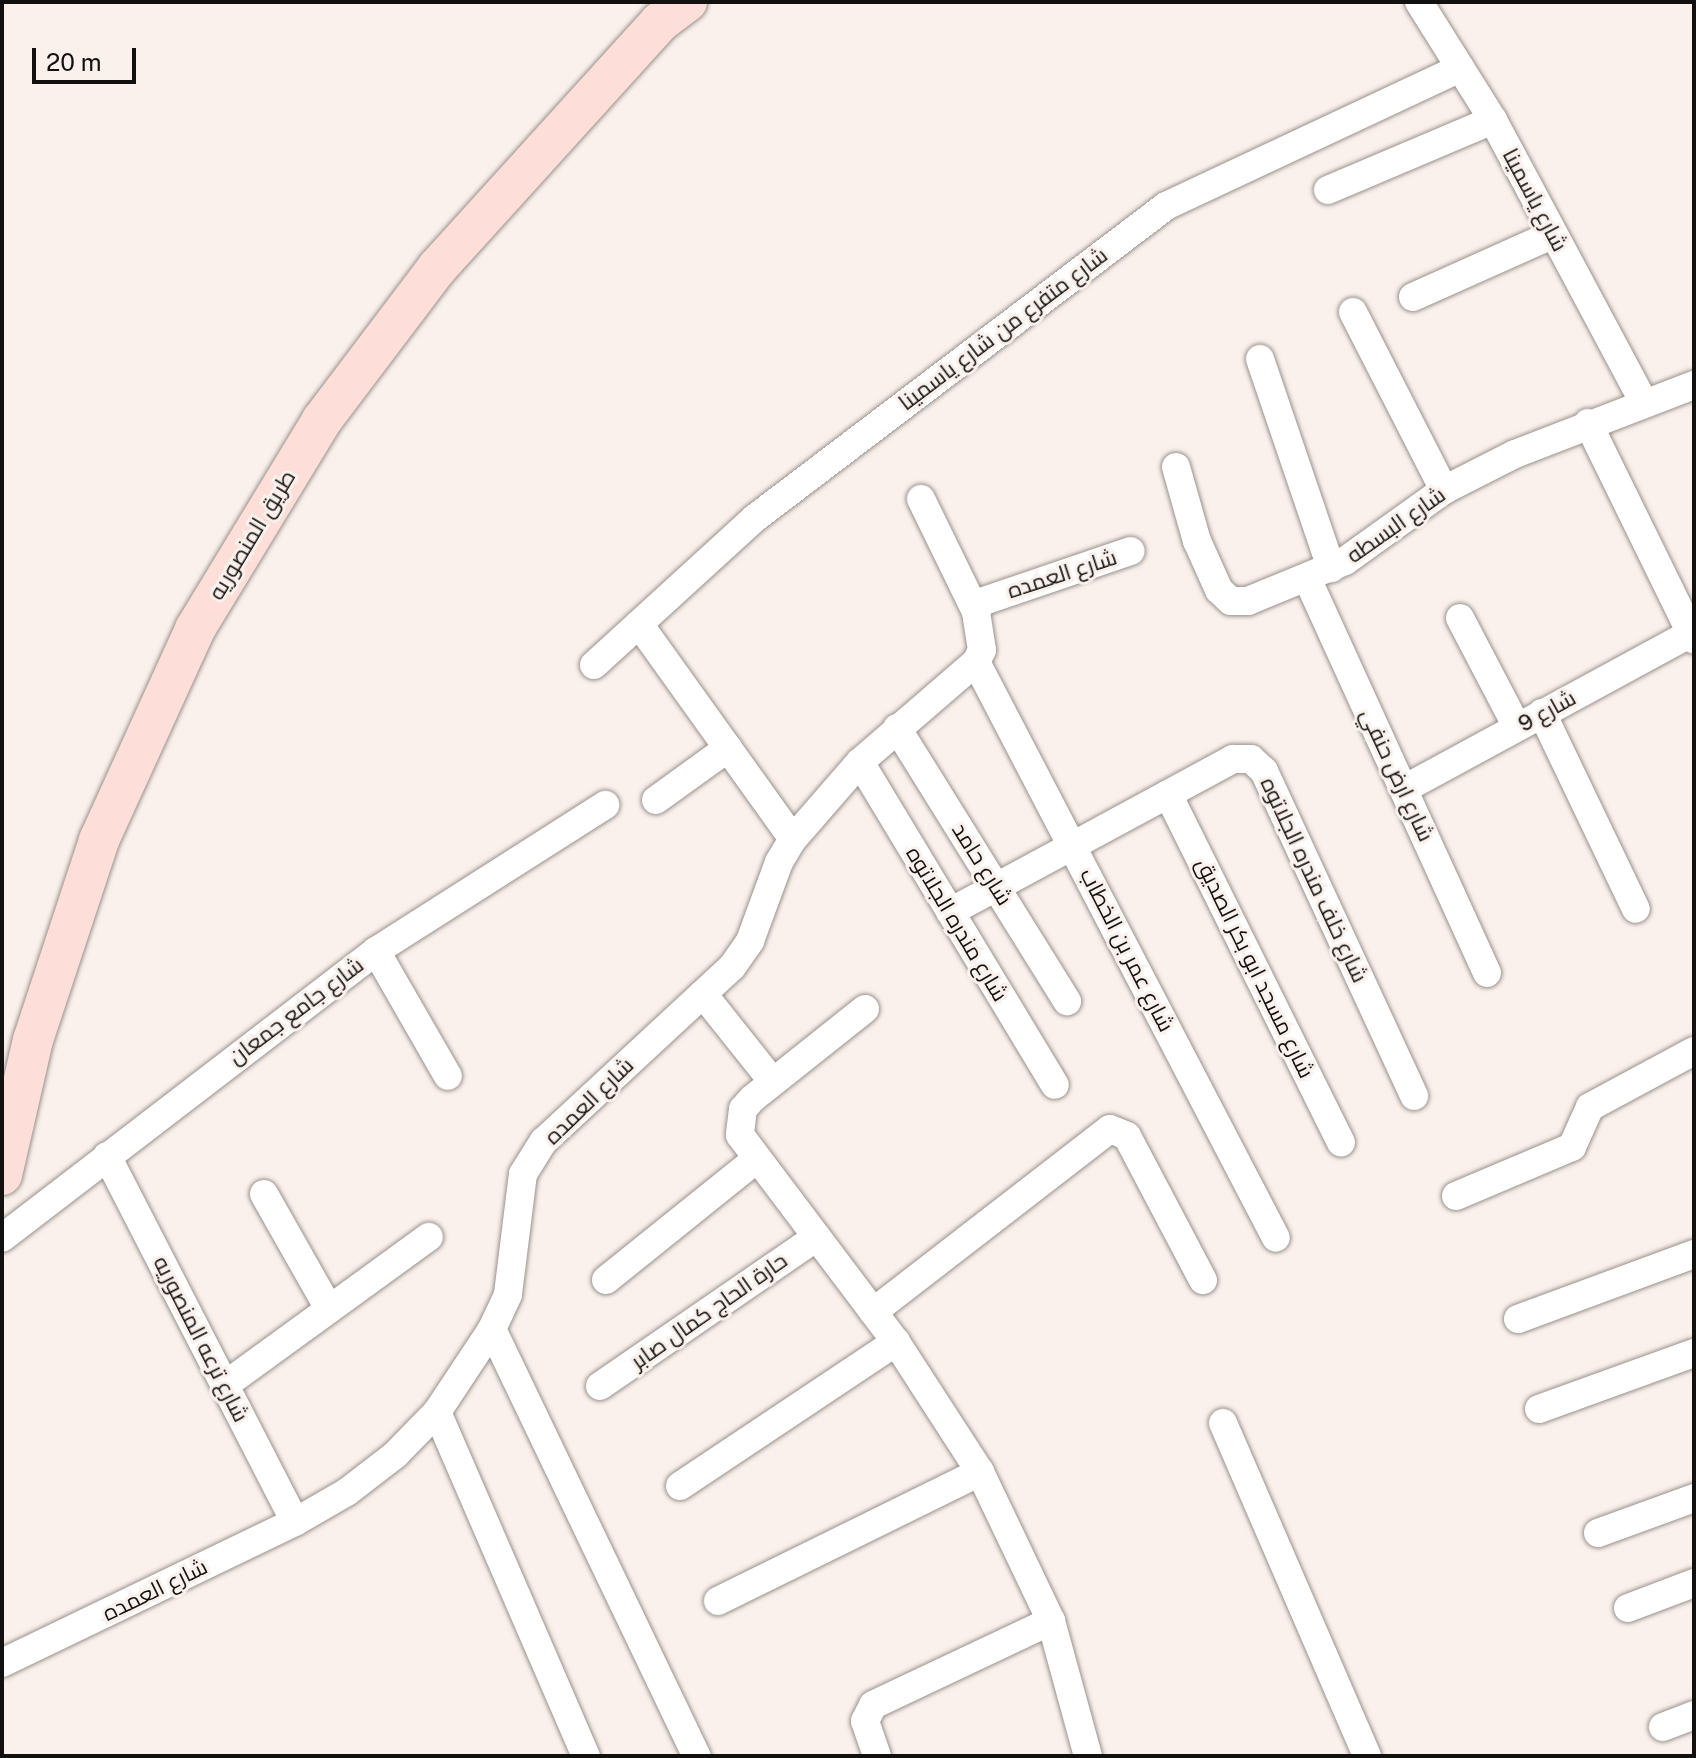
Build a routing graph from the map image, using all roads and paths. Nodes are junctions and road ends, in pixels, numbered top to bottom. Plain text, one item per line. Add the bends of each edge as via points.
1 (687, 2) edge
2 (1419, 2) edge
3 (1460, 68) junction
4 (1493, 120) junction
5 (1328, 190) dead end
6 (1554, 234) junction
7 (1413, 297) dead end
8 (1353, 312) dead end
9 (1260, 359) dead end
10 (1694, 385) edge
11 (1644, 403) junction
12 (1588, 423) junction
13 (1176, 467) dead end
14 (1444, 490) junction
15 (921, 499) dead end
16 (1131, 551) dead end
17 (1319, 573) junction
18 (976, 612) junction
19 (1460, 618) dead end
20 (639, 624) junction
21 (1692, 636) edge
22 (976, 662) junction
23 (594, 665) dead end
24 (1542, 713) junction
25 (1517, 727) junction
26 (897, 728) junction
27 (728, 748) junction
28 (860, 762) junction
29 (1404, 789) junction
30 (1168, 794) junction
31 (656, 800) dead end
32 (605, 805) dead end
33 (793, 839) junction
34 (1072, 846) junction
35 (996, 887) junction
36 (1636, 909) dead end
37 (950, 912) junction
38 (376, 951) junction
39 (1487, 973) dead end
40 (703, 994) junction
41 (1067, 1001) dead end
42 (865, 1009) dead end
43 (1694, 1051) edge
44 (448, 1076) dead end
45 (773, 1082) junction
46 (1055, 1085) dead end
47 (1414, 1096) dead end
48 (1341, 1142) dead end
49 (107, 1156) junction
50 (755, 1160) junction
51 (2, 1175) edge
52 (264, 1194) dead end
53 (1456, 1196) dead end
54 (429, 1237) dead end
55 (817, 1237) junction
56 (2, 1238) edge
57 (1276, 1238) dead end
58 (1694, 1254) edge
59 (606, 1280) dead end
60 (1203, 1280) dead end
61 (329, 1309) junction
62 (873, 1312) junction
63 (1518, 1319) dead end
64 (492, 1329) junction
65 (896, 1342) junction
66 (1694, 1353) edge
67 (225, 1385) junction
68 (600, 1386) dead end
69 (1539, 1409) dead end
70 (437, 1412) junction
71 (1223, 1423) dead end
72 (980, 1472) junction
73 (680, 1486) dead end
74 (1694, 1498) edge
75 (295, 1522) junction
76 (1598, 1533) dead end
77 (1694, 1583) edge
78 (718, 1601) dead end
79 (1628, 1608) dead end
80 (1051, 1621) junction
81 (2, 1663) edge
82 (1694, 1715) edge
83 (1663, 1727) dead end
84 (586, 1756) edge
85 (697, 1756) edge
86 (877, 1756) edge
87 (1088, 1756) edge
88 (1367, 1756) edge

1 - 51 main road, طريق المنصوريه via 660,22 437,268 322,420 195,629 99,840 33,1040
2 - 3 street, شارع ياسمينا
3 - 4 street, شارع ياسمينا
3 - 20 street, شارع متفرع من شارع ياسمينا via 1166,206 755,518
4 - 5 street
4 - 6 street, شارع ياسمينا
6 - 7 street
6 - 11 street, شارع ياسمينا
8 - 14 street
9 - 17 street, شارع ارض حنفي
10 - 11 street, شارع البسطه
11 - 12 street, شارع البسطه
12 - 14 street, شارع البسطه
12 - 21 street
13 - 17 street, شارع البسطه via 1197,541 1225,596 1248,601
14 - 17 street, شارع البسطه
15 - 18 street
16 - 18 street, شارع العمده via 991,596
17 - 29 street, شارع ارض حنفي
18 - 22 street via 982,636
19 - 25 street
20 - 23 street, شارع متفرع من شارع ياسمينا
20 - 27 street
21 - 24 street, شارع 9
22 - 26 street, شارع العمده
22 - 34 street, شارع عمر بن الخطاب
24 - 25 street, شارع 9
24 - 36 street
25 - 29 street, شارع 9
26 - 28 street, شارع العمده
26 - 35 street, شارع حامد
27 - 31 street
27 - 33 street
28 - 33 street, شارع العمده
28 - 37 street, شارع مندره الجلاتوه
29 - 39 street, شارع ارض حنفي
30 - 34 street, شارع خلف مندره الجلاتوه
30 - 47 street, شارع خلف مندره الجلاتوه via 1233,759 1259,764
30 - 48 street, شارع مسجد ابو بكر الصديق
32 - 38 street, شارع جامع جمعان
33 - 40 street, شارع العمده via 750,941
34 - 35 street, شارع خلف مندره الجلاتوه
34 - 57 street, شارع عمر بن الخطاب
35 - 37 street, شارع خلف مندره الجلاتوه
35 - 41 street, شارع حامد
37 - 46 street, شارع مندره الجلاتوه
38 - 44 street
38 - 49 street, شارع جامع جمعان
40 - 45 street
40 - 64 street, شارع العمده via 544,1141 530,1163 515,1214 508,1294
42 - 45 street
43 - 53 street via 1590,1107 1572,1147
45 - 50 street via 743,1109 739,1122 740,1135
49 - 56 street, شارع جامع جمعان
49 - 67 street, شارع ترعه المنصوريه
50 - 55 street
50 - 59 street
52 - 61 street
54 - 61 street
55 - 62 street
55 - 68 street, حارة الحاج كمال صابر
58 - 63 street
60 - 62 street via 1127,1136 1110,1129
61 - 67 street
62 - 65 street
64 - 70 street, شارع العمده
64 - 85 street
65 - 72 street
65 - 73 street
66 - 69 street
67 - 75 street, شارع ترعه المنصوريه
70 - 75 street, شارع العمده via 371,1473
70 - 84 street
71 - 88 street
72 - 78 street
72 - 80 street
74 - 76 street
75 - 81 street, شارع العمده
77 - 79 street
80 - 86 street via 873,1705 865,1721
80 - 87 street
82 - 83 street

